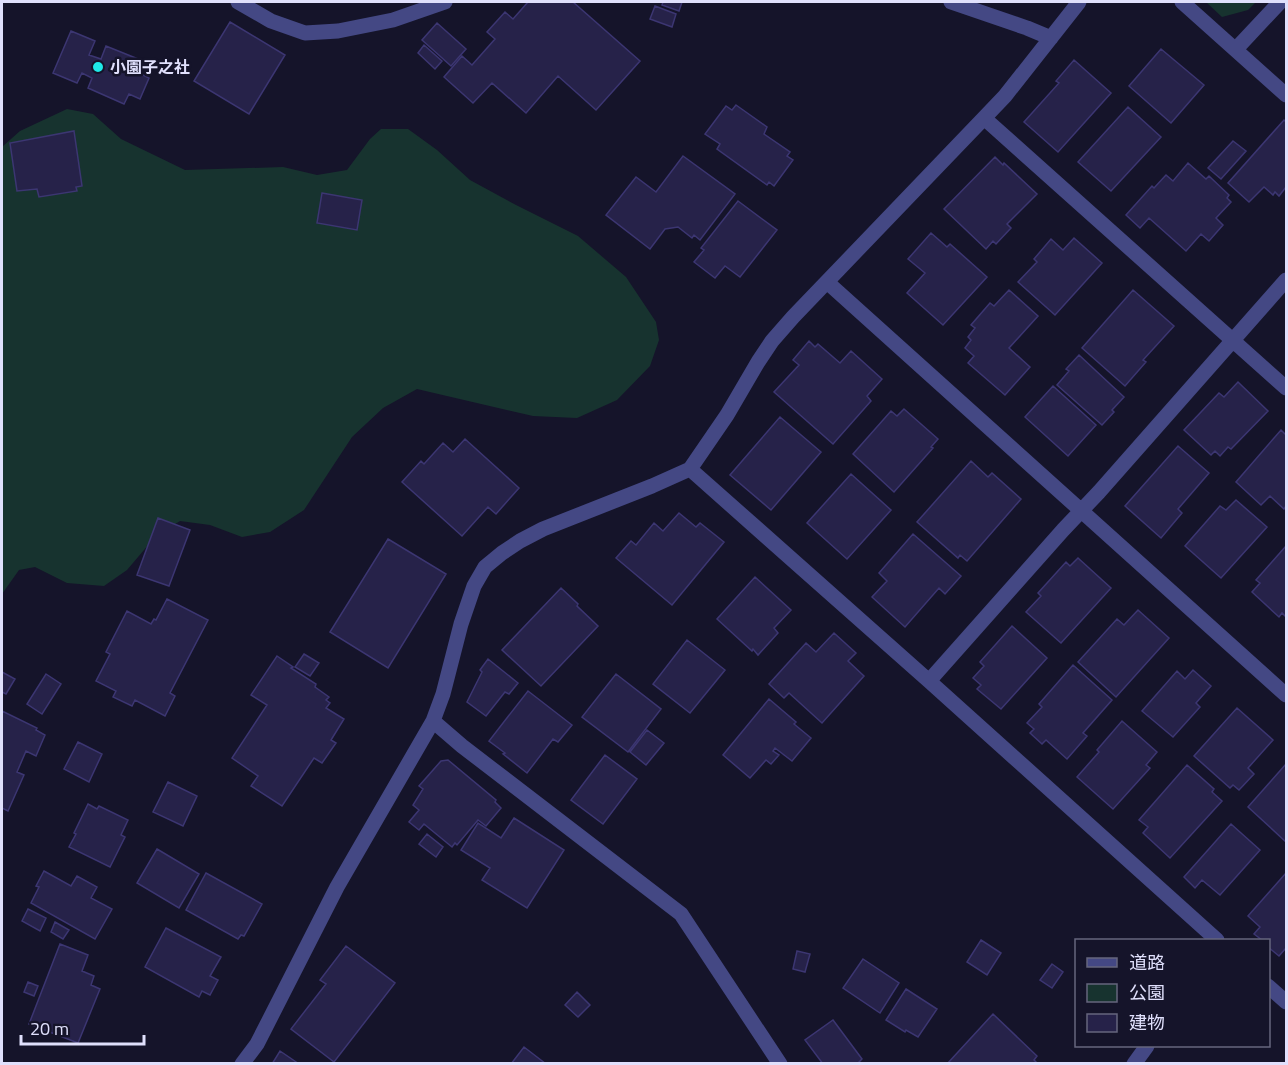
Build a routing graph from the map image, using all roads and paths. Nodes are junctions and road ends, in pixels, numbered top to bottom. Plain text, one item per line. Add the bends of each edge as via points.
1 (238, 2) edge
2 (445, 2) edge
3 (951, 2) edge
4 (1079, 2) edge
5 (1182, 2) edge
6 (1281, 2) edge
7 (1051, 38) junction
8 (1236, 49) junction
9 (1287, 94) edge
10 (984, 118) junction
11 (1287, 280) edge
12 (826, 282) junction
13 (1233, 340) junction
14 (1287, 388) edge
15 (690, 469) junction
16 (1081, 511) junction
17 (929, 681) junction
18 (1287, 695) edge
19 (433, 721) junction
20 (1216, 939) edge
21 (1270, 987) edge
22 (1287, 1002) edge
23 (1146, 1047) edge
24 (242, 1064) edge
25 (780, 1064) edge
26 (1134, 1064) edge

1 - 2 street via 271,21 305,33 393,20
3 - 7 street
4 - 7 street
5 - 8 street
6 - 8 street
7 - 10 street
8 - 9 street
10 - 12 street
10 - 13 street
11 - 13 street
12 - 15 street via 772,342
12 - 16 street
13 - 14 street
13 - 16 street
15 - 17 street
15 - 19 street via 543,529 520,540 485,567 461,624
16 - 17 street
16 - 18 street
17 - 20 street
19 - 24 street via 337,887 257,1044
19 - 25 street via 681,914
21 - 22 street
23 - 26 street

